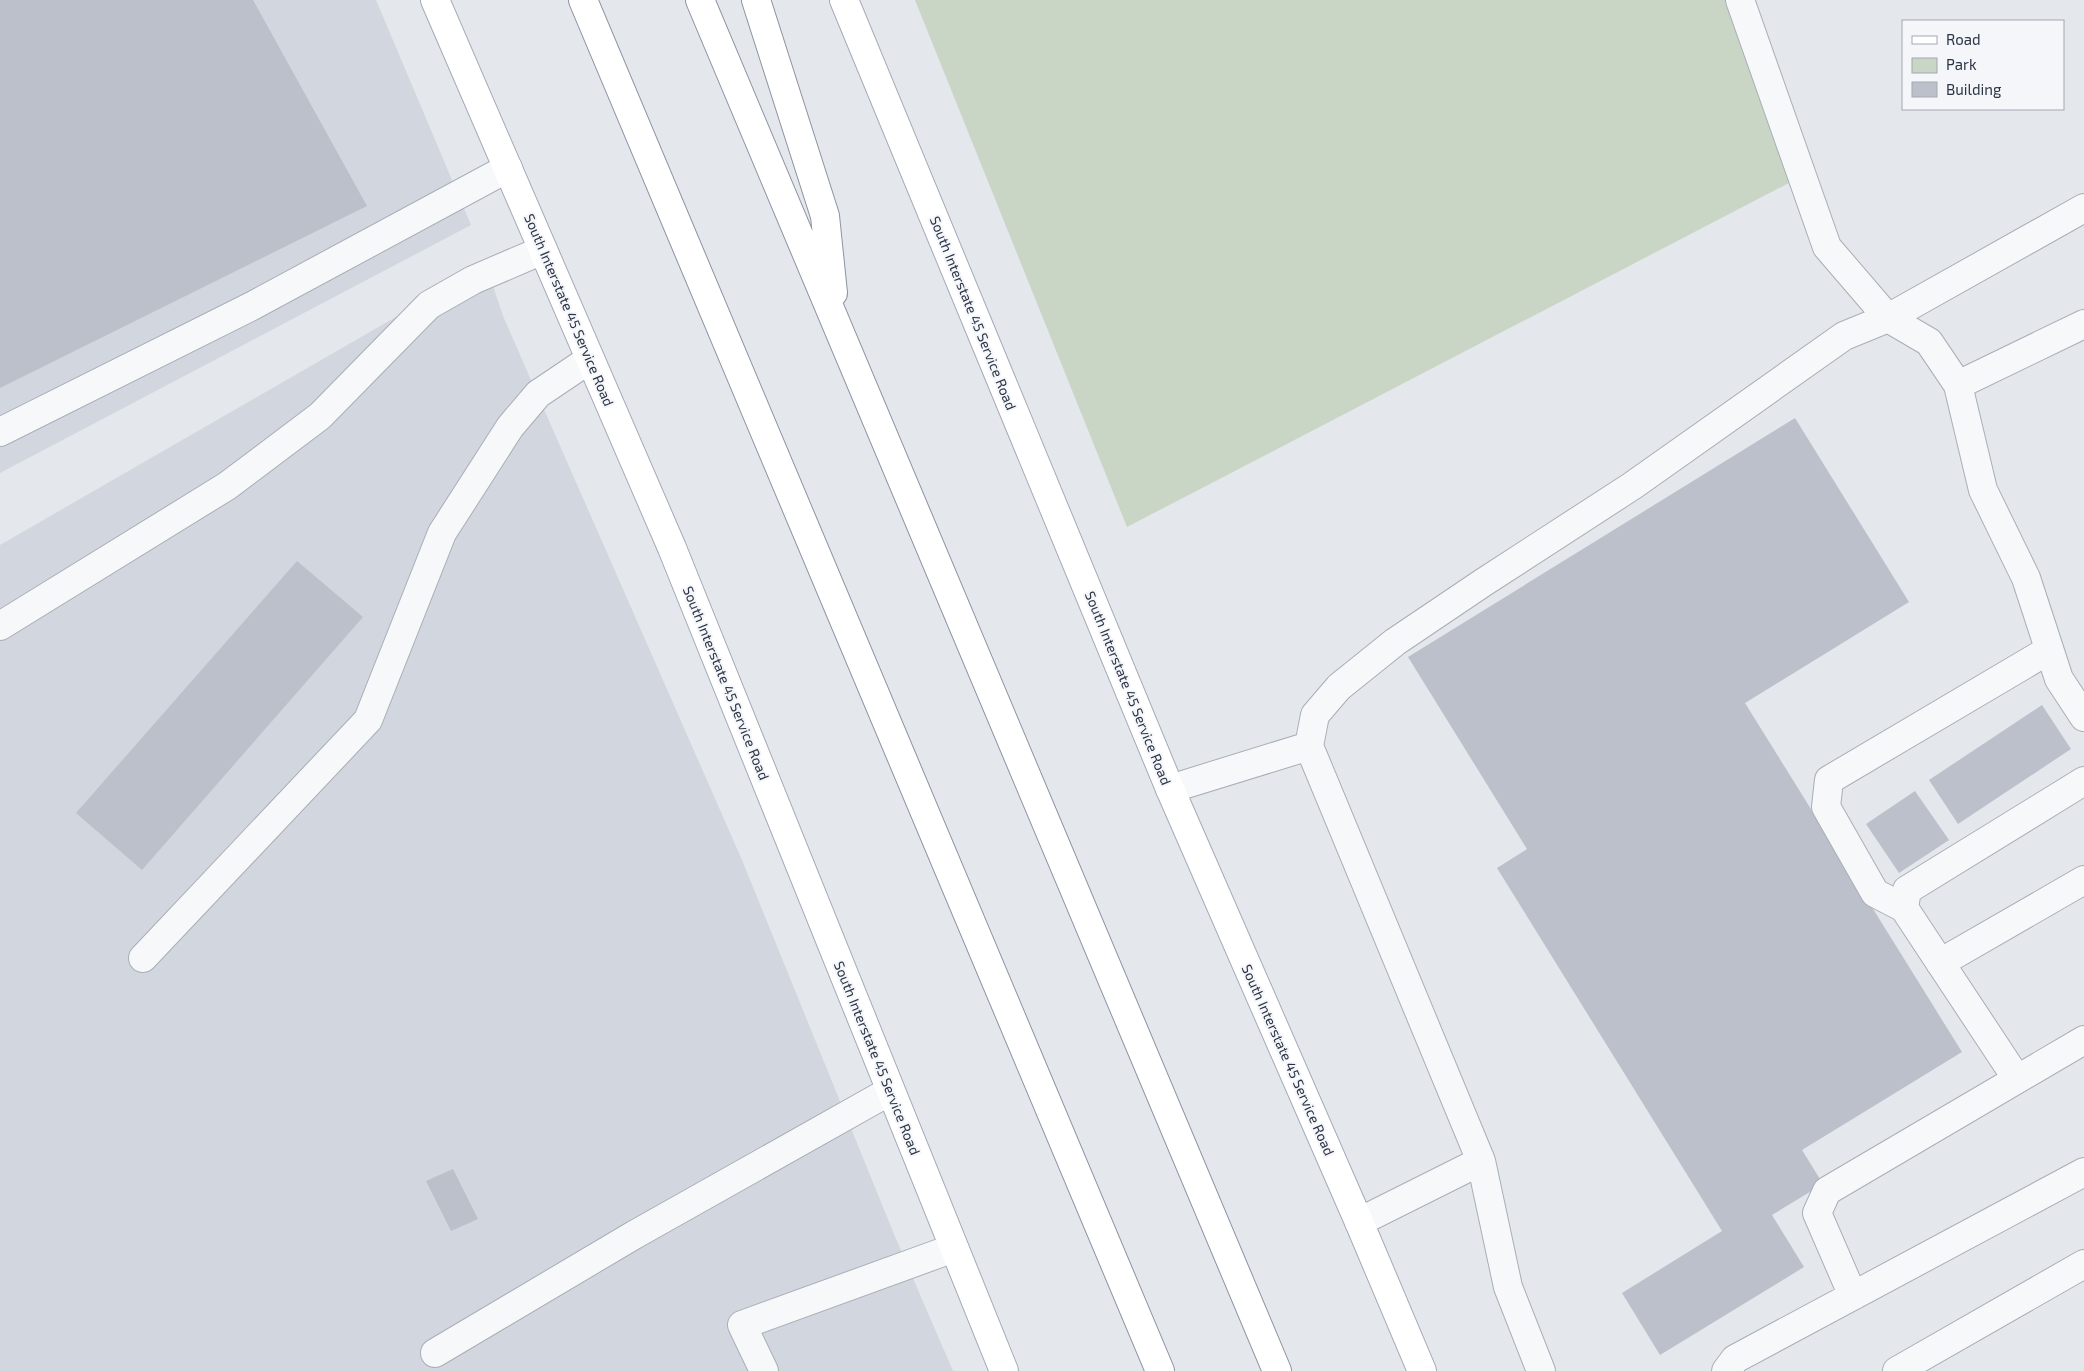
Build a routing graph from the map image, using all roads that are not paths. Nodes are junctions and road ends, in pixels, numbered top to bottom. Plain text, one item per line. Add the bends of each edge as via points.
1 (435, 0) edge
2 (583, 0) edge
3 (700, 0) edge
4 (756, 0) edge
5 (844, 0) edge
6 (1740, 0) edge
7 (508, 168) junction
8 (2084, 208) edge
9 (543, 250) junction
10 (1888, 318) junction
11 (2084, 324) edge
12 (837, 325) junction
13 (590, 358) junction
14 (1958, 385) junction
15 (0, 432) edge
16 (0, 626) edge
17 (2050, 650) junction
18 (2084, 717) edge
19 (1309, 746) junction
20 (2084, 781) edge
21 (1170, 789) junction
22 (2084, 880) edge
23 (1904, 908) junction
24 (143, 958) dead end
25 (1940, 963) junction
26 (2084, 1040) edge
27 (2017, 1079) junction
28 (890, 1090) junction
29 (1481, 1161) junction
30 (2084, 1172) edge
31 (1359, 1222) junction
32 (954, 1248) junction
33 (2084, 1264) edge
34 (1853, 1296) junction
35 (435, 1353) dead end
36 (764, 1371) edge
37 (1004, 1371) edge
38 (1160, 1371) edge
39 (1277, 1371) edge
40 (1422, 1371) edge
41 (1541, 1371) edge
42 (1726, 1371) edge
43 (1897, 1371) edge

1 - 7 main road, South Interstate 45 Service Road
2 - 38 main road
3 - 12 main road
4 - 12 main road via 825,216
5 - 21 main road, South Interstate 45 Service Road
6 - 10 lane via 1827,247
7 - 9 main road, South Interstate 45 Service Road
7 - 15 lane via 252,306
8 - 10 lane
9 - 13 main road, South Interstate 45 Service Road
9 - 16 lane via 474,280 430,305 320,416 227,486
10 - 14 lane via 1929,342
10 - 19 lane via 1844,336 1632,486 1395,642 1339,687 1316,716
11 - 14 lane
12 - 39 main road
13 - 24 lane via 538,394 510,427 442,533 368,720
13 - 28 main road, South Interstate 45 Service Road via 672,548
14 - 17 lane via 1983,490 2026,578
17 - 18 lane via 2059,678
17 - 23 lane via 1829,780 1826,807 1875,893
19 - 21 lane
19 - 29 lane
20 - 23 lane via 1907,890
21 - 31 main road, South Interstate 45 Service Road
22 - 25 lane
23 - 25 lane
25 - 27 lane
26 - 27 lane
27 - 34 lane via 1827,1191 1817,1213
28 - 32 main road, South Interstate 45 Service Road
28 - 35 lane via 634,1234
29 - 31 lane
29 - 41 lane via 1508,1287
30 - 34 lane
31 - 40 main road, South Interstate 45 Service Road
32 - 36 lane via 742,1325
32 - 37 main road, South Interstate 45 Service Road
33 - 43 lane
34 - 42 lane via 1735,1359

